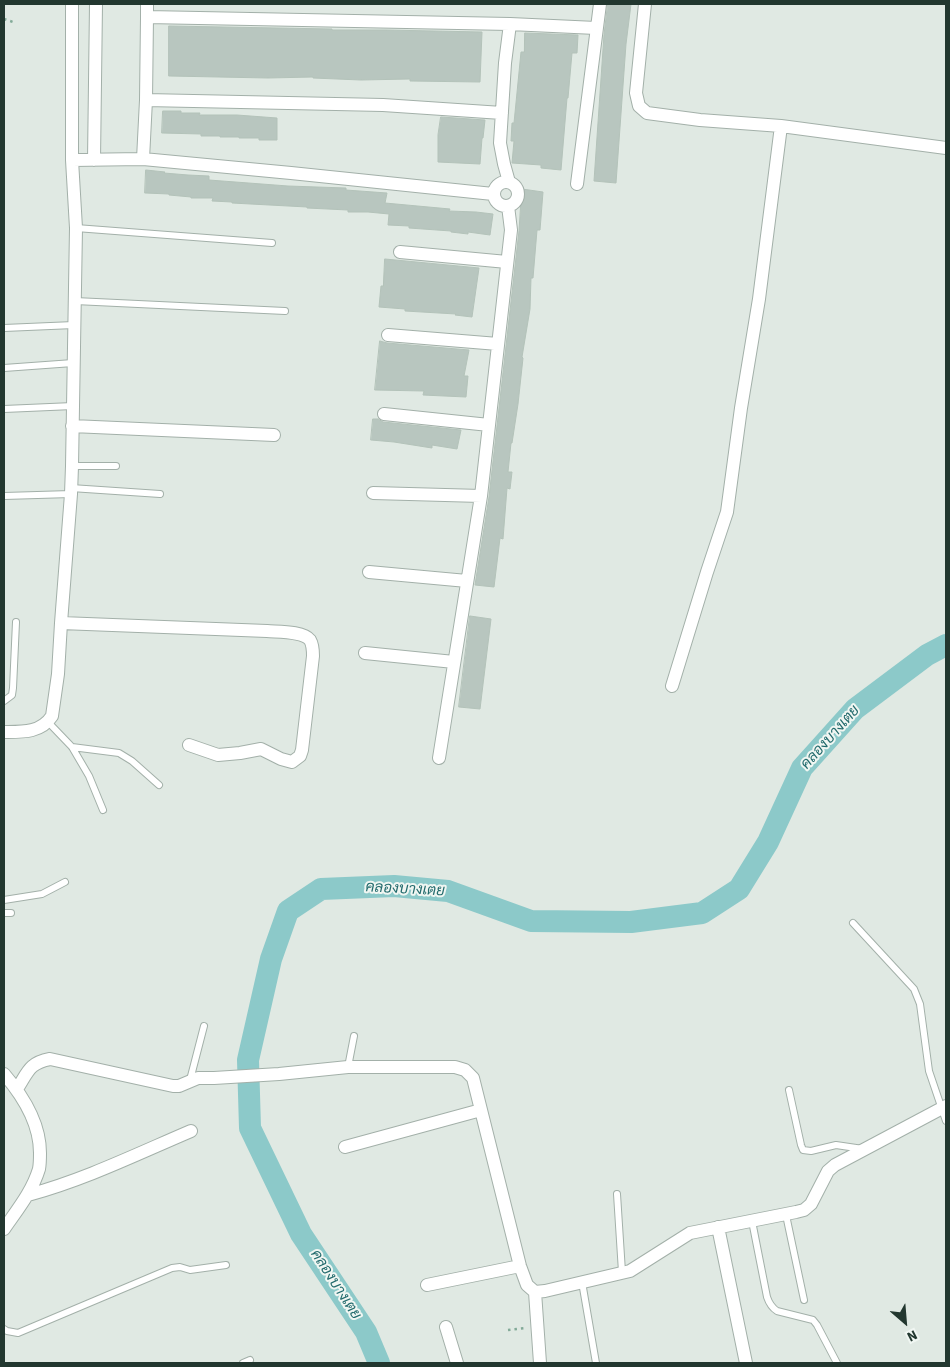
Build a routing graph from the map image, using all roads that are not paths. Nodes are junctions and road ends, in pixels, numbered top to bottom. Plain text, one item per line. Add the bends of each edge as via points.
1 (72, 4) edge
2 (96, 4) edge
3 (600, 4) edge
4 (646, 4) edge
5 (147, 10) edge
6 (510, 24) junction
7 (596, 28) junction
8 (146, 100) junction
9 (502, 114) junction
10 (782, 126) junction
11 (946, 148) edge
12 (143, 159) junction
13 (72, 160) junction
14 (94, 160) junction
15 (509, 182) junction
16 (577, 184) dead end
17 (494, 194) junction
18 (508, 206) junction
19 (76, 228) junction
20 (272, 243) dead end
21 (400, 252) dead end
22 (507, 262) junction
23 (75, 301) junction
24 (285, 311) dead end
25 (74, 324) junction
26 (4, 328) edge
27 (388, 335) dead end
28 (498, 344) junction
29 (74, 363) junction
30 (4, 368) edge
31 (73, 406) junction
32 (4, 409) edge
33 (384, 414) dead end
34 (489, 425) junction
35 (72, 426) junction
36 (274, 435) dead end
37 (72, 466) junction
38 (116, 466) dead end
39 (71, 491) junction
40 (373, 493) dead end
41 (160, 494) dead end
42 (4, 496) edge
43 (481, 496) junction
44 (369, 572) dead end
45 (467, 581) junction
46 (16, 622) dead end
47 (61, 623) junction
48 (366, 653) dead end
49 (454, 662) junction
50 (672, 686) dead end
51 (4, 701) edge
52 (48, 722) junction
53 (4, 732) edge
54 (189, 745) dead end
55 (72, 747) junction
56 (439, 758) dead end
57 (159, 785) dead end
58 (103, 810) dead end
59 (66, 882) dead end
60 (4, 900) edge
61 (853, 923) dead end
62 (204, 1026) dead end
63 (354, 1036) dead end
64 (348, 1067) junction
65 (5, 1076) edge
66 (190, 1080) junction
67 (17, 1089) junction
68 (789, 1090) dead end
69 (481, 1110) junction
70 (945, 1112) edge
71 (191, 1131) dead end
72 (345, 1147) dead end
73 (864, 1149) junction
74 (617, 1194) dead end
75 (28, 1195) junction
76 (786, 1215) junction
77 (752, 1221) junction
78 (718, 1227) junction
79 (4, 1229) edge
80 (226, 1265) dead end
81 (520, 1266) junction
82 (622, 1272) junction
83 (582, 1282) junction
84 (427, 1285) dead end
85 (535, 1292) junction
86 (804, 1300) dead end
87 (446, 1327) dead end
88 (4, 1329) edge
89 (457, 1363) edge
90 (540, 1363) edge
91 (596, 1363) edge
92 (746, 1363) edge
93 (837, 1363) edge

1 - 13 street
2 - 14 street
3 - 7 street
4 - 10 street via 636,93 639,106 646,113
5 - 6 street
5 - 8 street
6 - 7 street
6 - 9 street
7 - 16 street
8 - 9 street via 383,105
8 - 12 street
9 - 15 street via 500,143
10 - 11 street
10 - 50 street via 728,512
12 - 14 street
12 - 17 street
13 - 14 street
13 - 19 street
15 - 17 street via 498,184
15 - 18 street via 518,194 513,204
17 - 18 street via 498,204
18 - 22 street via 511,230
19 - 20 lane
19 - 23 street
21 - 22 street
22 - 28 street
23 - 24 lane
23 - 25 street
25 - 26 lane
25 - 29 street
27 - 28 street
28 - 34 street
29 - 30 lane
29 - 31 street
31 - 32 lane
31 - 35 street
33 - 34 street
34 - 43 street
35 - 36 street
35 - 37 street
37 - 38 lane
37 - 39 street
39 - 41 lane
39 - 42 lane
39 - 47 street
40 - 43 street
43 - 45 street
44 - 45 street
45 - 49 street
46 - 51 lane via 12,696
47 - 52 street via 58,674 52,716
47 - 54 street via 267,631 305,636 310,640 314,656 300,756 292,762 261,749 218,754
48 - 49 street
49 - 56 street
52 - 53 street via 29,731
52 - 55 lane
55 - 57 lane via 119,754
55 - 58 lane
59 - 60 lane via 42,894
61 - 70 lane via 914,989 920,1004 929,1071
62 - 66 lane
63 - 64 lane
64 - 66 street
64 - 69 street via 455,1067 465,1070 473,1078
65 - 67 street
66 - 67 street via 179,1086 167,1086 50,1058 32,1065
67 - 75 street via 33,1118 40,1146 40,1168
68 - 73 lane via 803,1150 836,1145
69 - 72 street
69 - 81 street
70 - 73 street
71 - 75 street via 80,1179
73 - 76 street via 828,1172 811,1204 804,1210
74 - 82 lane
75 - 79 street
76 - 77 street
76 - 86 lane
77 - 78 street
77 - 93 lane via 772,1308 813,1320
78 - 82 street via 690,1233 644,1263
78 - 92 street
80 - 88 lane via 190,1270 172,1268 18,1332
81 - 84 street
81 - 85 street via 528,1285
82 - 83 street
83 - 85 street
83 - 91 lane
85 - 90 street
87 - 89 street

